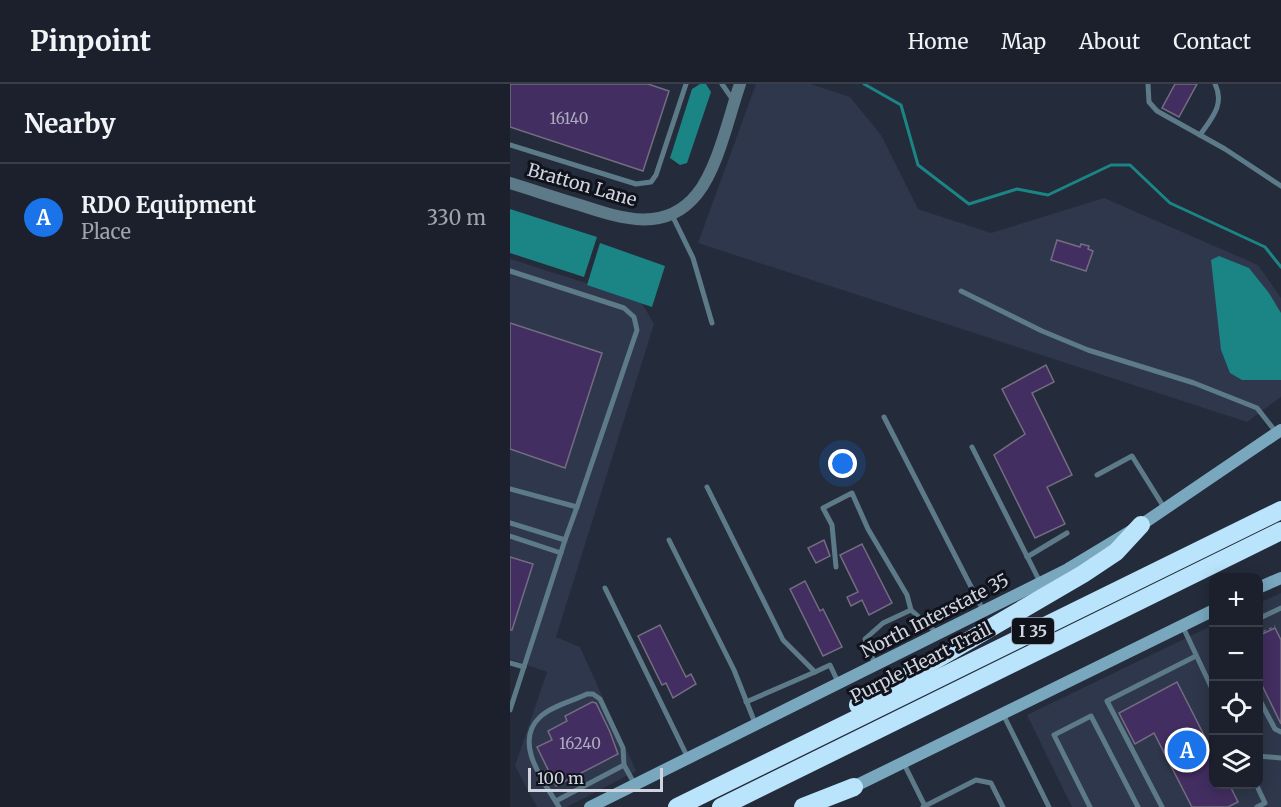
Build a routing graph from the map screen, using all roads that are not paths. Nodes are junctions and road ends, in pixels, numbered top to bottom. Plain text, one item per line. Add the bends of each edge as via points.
1 (686, 84) edge
2 (722, 84) edge
3 (740, 84) edge
4 (1148, 84) edge
5 (1215, 84) edge
6 (734, 101) junction
7 (1200, 135) junction
8 (510, 145) edge
9 (510, 183) edge
10 (1281, 186) edge
11 (672, 215) junction
12 (510, 271) edge
13 (961, 291) dead end
14 (712, 323) dead end
15 (884, 417) dead end
16 (1279, 431) edge
17 (972, 447) dead end
18 (1097, 475) dead end
19 (707, 487) dead end
20 (510, 489) edge
21 (577, 507) junction
22 (1165, 508) junction
23 (1281, 510) edge
24 (510, 523) edge
25 (1141, 525) junction
26 (1281, 531) edge
27 (1067, 533) dead end
28 (510, 536) edge
29 (565, 540) junction
30 (669, 540) dead end
31 (561, 553) junction
32 (1028, 557) junction
33 (836, 567) dead end
34 (1281, 578) edge
35 (1040, 583) junction
36 (1263, 586) edge
37 (605, 588) dead end
38 (1281, 608) edge
39 (911, 610) junction
40 (984, 612) junction
41 (1209, 612) edge
42 (1263, 617) edge
43 (1182, 625) junction
44 (939, 634) junction
45 (1196, 656) junction
46 (510, 663) edge
47 (875, 666) junction
48 (524, 667) junction
49 (815, 672) junction
50 (1209, 683) edge
51 (839, 684) junction
52 (512, 694) edge
53 (746, 702) junction
54 (1263, 706) edge
55 (510, 710) edge
56 (1003, 714) junction
57 (756, 725) junction
58 (1281, 732) edge
59 (786, 754) junction
60 (1263, 756) edge
61 (688, 758) junction
62 (1281, 758) edge
63 (903, 762) junction
64 (624, 765) junction
65 (635, 785) junction
66 (854, 787) junction
67 (1259, 789) edge
68 (557, 804) edge
69 (590, 807) edge
70 (677, 807) edge
71 (721, 807) edge
72 (803, 807) edge
73 (813, 807) edge
74 (924, 807) edge
75 (1003, 807) edge
76 (1049, 807) edge
77 (1090, 807) edge
78 (1138, 807) edge
79 (1162, 807) edge
80 (1257, 807) edge

1 - 8 lane via 651,183 636,184
2 - 6 lane
3 - 6 street, Bratton Lane
4 - 7 lane via 1149,102 1157,111
5 - 7 lane via 1218,108
6 - 11 street, Bratton Lane via 698,193
7 - 10 lane
9 - 11 street, Bratton Lane via 615,217 637,221
11 - 14 lane via 693,258
12 - 21 lane via 624,309 638,330
13 - 16 lane via 1088,350 1194,383 1257,408
15 - 40 lane
16 - 22 main road, North Interstate 35
17 - 32 lane
18 - 22 lane via 1132,456
19 - 49 lane via 783,640
20 - 21 lane
21 - 29 lane
22 - 25 main road, North Interstate 35
23 - 59 highway, Purple Heart Trail / I 35
24 - 29 lane
25 - 35 main road, North Interstate 35
25 - 59 highway via 1116,552 1083,574 827,723
26 - 71 highway, I 35
27 - 32 lane
28 - 31 lane
29 - 31 lane
30 - 53 lane
31 - 48 lane
32 - 35 lane
33 - 39 lane via 832,525 823,508 852,493 878,548 907,595
34 - 36 main road
35 - 40 main road, North Interstate 35
37 - 61 lane
38 - 42 lane
39 - 44 lane
39 - 47 lane via 883,623 865,639
40 - 44 main road, North Interstate 35
41 - 43 main road
43 - 45 lane
43 - 56 main road
44 - 47 main road, North Interstate 35
45 - 50 lane
45 - 79 lane via 1107,701
46 - 48 lane
47 - 51 main road, North Interstate 35
48 - 52 lane
49 - 51 lane via 830,665
49 - 53 lane
51 - 57 main road, North Interstate 35
52 - 55 lane
53 - 57 lane
54 - 58 lane via 1275,729
56 - 63 main road
56 - 76 lane
57 - 61 main road, North Interstate 35
59 - 70 highway, Purple Heart Trail / I 35
60 - 62 lane
61 - 65 main road, North Interstate 35
63 - 66 main road
63 - 74 lane
64 - 65 lane
64 - 68 lane
64 - 68 lane via 623,748 600,699 593,694 540,716 529,738 531,758
65 - 69 main road, North Interstate 35
66 - 72 highway
66 - 73 main road
67 - 80 lane via 1266,803
74 - 75 lane via 976,780 991,783
77 - 78 lane via 1054,735 1091,716

